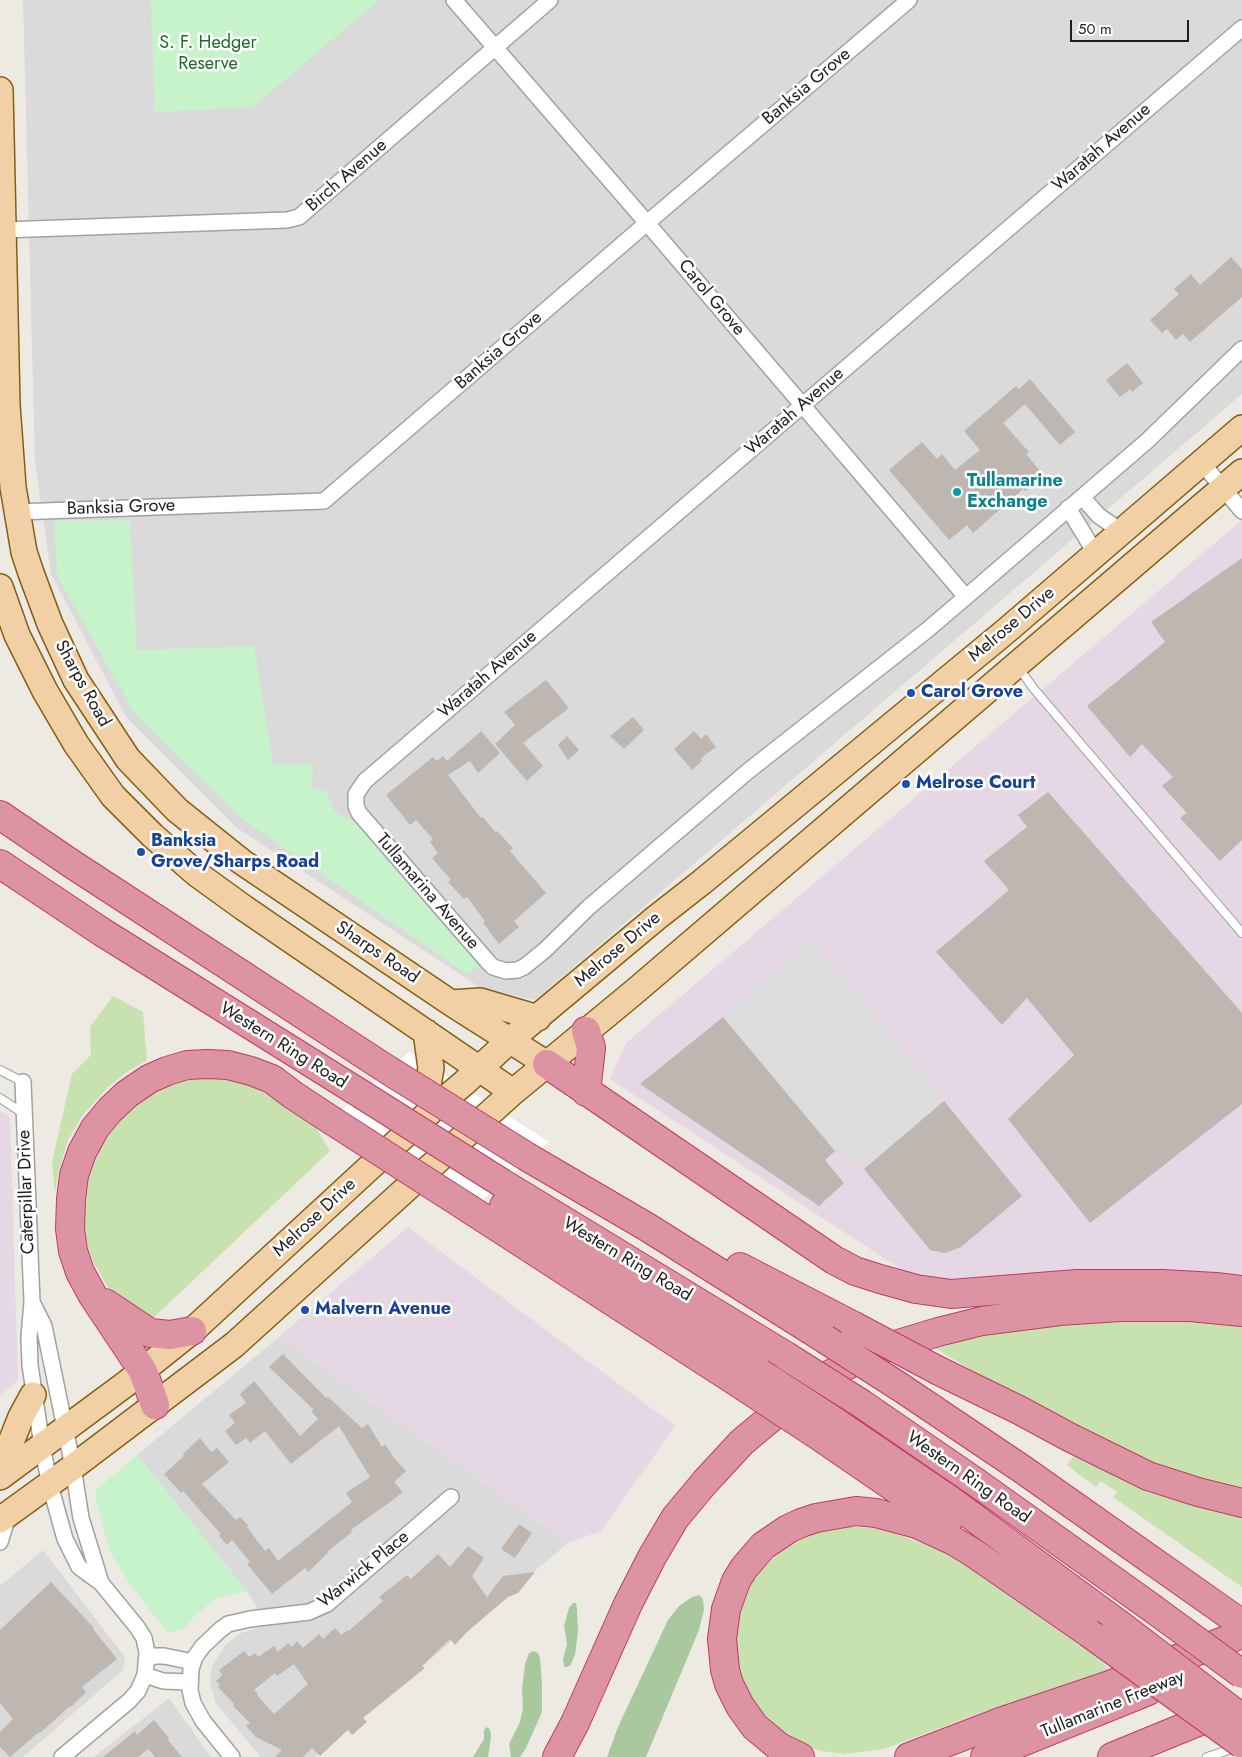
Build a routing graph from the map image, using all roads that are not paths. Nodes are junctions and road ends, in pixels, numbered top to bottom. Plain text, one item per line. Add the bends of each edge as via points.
1 (454, 0) edge
2 (550, 0) edge
3 (909, 0) edge
4 (1242, 28) edge
5 (495, 47) junction
6 (0, 90) edge
7 (647, 223) junction
8 (4, 230) junction
9 (1242, 349) edge
10 (802, 406) junction
11 (1242, 428) edge
12 (1202, 463) junction
13 (1242, 472) edge
14 (1223, 488) junction
15 (1082, 497) junction
16 (1068, 508) junction
17 (1242, 511) edge
18 (16, 512) junction
19 (1121, 531) junction
20 (1096, 554) junction
21 (0, 587) edge
22 (966, 598) junction
23 (1016, 665) junction
24 (880, 735) junction
25 (128, 759) junction
26 (903, 762) junction
27 (100, 777) junction
28 (355, 800) joint
29 (0, 815) edge
30 (0, 864) edge
31 (1242, 933) edge
32 (451, 1003) junction
33 (538, 1018) junction
34 (586, 1031) junction
35 (426, 1032) junction
36 (510, 1040) junction
37 (547, 1064) junction
38 (480, 1069) junction
39 (0, 1070) edge
40 (24, 1082) joint
41 (513, 1092) junction
42 (586, 1092) junction
43 (0, 1098) edge
44 (347, 1106) junction
45 (433, 1109) junction
46 (24, 1114) junction
47 (487, 1196) junction
48 (647, 1227) junction
49 (1242, 1290) edge
50 (92, 1296) junction
51 (32, 1302) junction
52 (1242, 1312) edge
53 (192, 1331) junction
54 (143, 1371) junction
55 (33, 1395) junction
56 (155, 1405) junction
57 (825, 1428) junction
58 (65, 1429) junction
59 (42, 1446) junction
60 (0, 1459) edge
61 (73, 1468) junction
62 (0, 1477) edge
63 (50, 1485) junction
64 (451, 1497) dead end
65 (1242, 1503) edge
66 (5, 1517) edge
67 (0, 1542) edge
68 (101, 1583) junction
69 (1242, 1624) edge
70 (1089, 1633) junction
71 (1242, 1634) edge
72 (1242, 1653) edge
73 (147, 1659) junction
74 (193, 1662) junction
75 (1242, 1674) edge
76 (145, 1675) junction
77 (190, 1682) junction
78 (1242, 1704) edge
79 (1242, 1718) edge
80 (1242, 1745) edge
81 (62, 1757) edge
82 (232, 1757) edge
83 (557, 1757) edge
84 (800, 1757) edge
85 (909, 1757) edge
86 (985, 1757) edge
87 (1112, 1757) edge
88 (1207, 1757) edge

1 - 5 street, Carol Grove
2 - 5 street, Birch Avenue
3 - 7 street, Banksia Grove
4 - 10 street, Waratah Avenue
5 - 7 street, Carol Grove
5 - 8 street, Birch Avenue via 299,217
6 - 8 main road, Sharps Road
7 - 10 street, Carol Grove
7 - 18 street, Banksia Grove via 324,501
8 - 18 main road, Sharps Road via 7,405
9 - 15 street via 1147,441
10 - 22 street, Carol Grove
10 - 28 street, Waratah Avenue via 365,781
11 - 12 main road, Melrose Drive
12 - 14 street
12 - 19 main road, Melrose Drive
13 - 14 main road, Melrose Drive
14 - 17 street
14 - 23 main road, Melrose Drive
15 - 16 street
15 - 19 street via 1099,516
16 - 20 street
16 - 22 street
18 - 25 main road, Sharps Road via 24,552 50,624 76,680
19 - 20 main road, Melrose Drive
20 - 24 main road, Melrose Drive
21 - 27 main road, Sharps Road via 17,636 45,691
22 - 28 street, Tullamarina Avenue via 747,772 521,969 501,970 489,963 364,818
23 - 26 main road, Melrose Drive
23 - 31 lane
24 - 26 main road
24 - 33 main road, Melrose Drive
25 - 27 main road
25 - 32 main road, Sharps Road via 177,810 220,845
26 - 34 main road, Melrose Drive
27 - 35 main road, Sharps Road via 113,796 153,836 198,874
29 - 48 highway, Western Ring Road, bridge via 388,1070
30 - 44 highway, Western Ring Road via 102,932
32 - 33 main road via 480,1001
32 - 36 main road, Sharps Road
33 - 36 main road, Melrose Drive
34 - 37 main road, Melrose Drive
34 - 42 highway via 591,1048
35 - 38 main road, Sharps Road
35 - 45 main road via 431,1068 426,1091
36 - 37 main road, Sharps Road
36 - 38 main road, Melrose Drive
37 - 41 main road, Melrose Drive
37 - 42 highway
38 - 41 main road, Sharps Road
38 - 45 main road, Melrose Drive
39 - 40 lane
40 - 46 street, Caterpillar Drive
41 - 56 main road, Melrose Drive via 234,1345
42 - 49 highway via 834,1260 880,1279 951,1294 1077,1284 1162,1284
43 - 46 lane
44 - 47 highway, Western Ring Road, bridge
44 - 47 highway, bridge
44 - 50 highway via 293,1095 272,1079 228,1064 187,1065 149,1079 127,1094 95,1128 74,1175 70,1209 73,1251
45 - 53 main road, Melrose Drive
46 - 51 street, Caterpillar Drive
47 - 57 highway, bridge
47 - 75 highway, Western Ring Road, bridge via 786,1356 862,1404
48 - 65 highway, bridge via 754,1273 1148,1476
48 - 69 highway, Western Ring Road, bridge via 900,1387
50 - 53 highway via 150,1333 170,1335
50 - 54 highway
51 - 55 street, Caterpillar Drive via 29,1337
51 - 58 street, Caterpillar Drive via 44,1326
52 - 83 highway via 1190,1307 1120,1307 1060,1310 982,1321 885,1348 808,1387 742,1442 675,1518 628,1604
53 - 54 main road, Melrose Drive
54 - 56 highway
54 - 58 main road, Melrose Drive
55 - 59 street, Caterpillar Drive
55 - 60 main road
56 - 61 main road, Melrose Drive
57 - 70 highway
57 - 79 highway, bridge via 950,1500
58 - 59 main road, Melrose Drive
58 - 61 street, Caterpillar Drive
59 - 62 main road, Melrose Drive
59 - 63 street, Caterpillar Drive
61 - 63 main road, Melrose Drive
61 - 68 street via 83,1525
63 - 66 main road, Melrose Drive
63 - 68 street via 65,1539 75,1560 79,1567
64 - 74 street, Warwick Place via 327,1604 308,1612 228,1624 202,1646
66 - 67 street, Melrose Drive
68 - 73 street via 141,1632
70 - 80 highway, bridge
70 - 84 highway via 972,1552 917,1524 876,1512 856,1512 801,1523 763,1546 744,1568 728,1601 722,1638 725,1670 743,1711 755,1727 779,1747
71 - 85 highway
72 - 86 highway, Tullamarine Freeway
73 - 74 street via 164,1656
73 - 76 street
74 - 77 street
76 - 77 street via 163,1681
76 - 81 street via 138,1691 128,1701
77 - 82 street via 195,1708
78 - 87 highway
80 - 88 lane

